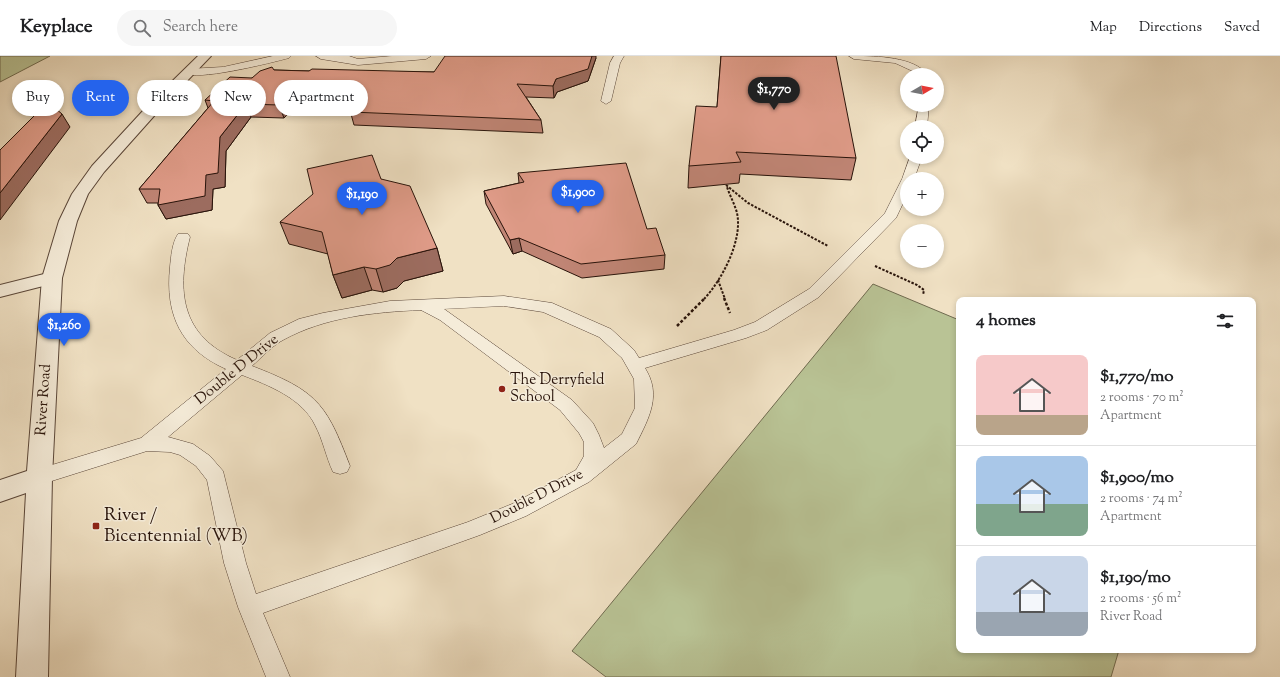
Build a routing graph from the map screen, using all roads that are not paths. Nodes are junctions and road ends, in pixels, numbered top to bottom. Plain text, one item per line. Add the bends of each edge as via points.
1 (205, 56) edge
2 (286, 56) edge
3 (321, 56) edge
4 (343, 56) edge
5 (426, 56) edge
6 (620, 56) edge
7 (854, 56) edge
8 (916, 56) edge
9 (875, 57) edge
10 (358, 62) junction
11 (916, 68) edge
12 (919, 68) edge
13 (188, 72) junction
14 (606, 101) dead end
15 (900, 195) edge
16 (183, 238) dead end
17 (52, 278) junction
18 (0, 291) edge
19 (426, 306) junction
20 (634, 365) junction
21 (238, 368) junction
22 (147, 444) junction
23 (340, 466) dead end
24 (582, 476) junction
25 (39, 477) junction
26 (0, 491) edge
27 (249, 607) junction
28 (32, 677) edge
29 (278, 677) edge

1 - 13 street, River Road
2 - 13 lane via 223,70
3 - 10 lane
4 - 10 lane
5 - 10 lane
6 - 14 lane via 615,63
7 - 9 lane
8 - 12 lane
9 - 11 lane via 894,59
13 - 17 street, River Road via 128,134 80,194 68,221
15 - 20 lane via 891,215 814,292 761,326
16 - 21 lane via 178,254 177,292 183,320 190,336 203,350
17 - 18 street
17 - 25 street, River Road
19 - 20 lane, Double D Drive via 504,301 546,306 605,333 628,354
19 - 21 lane, Double D Drive via 390,306 323,318 276,337
19 - 24 lane via 446,316 566,405 582,422 593,439 594,456
20 - 24 lane, Double D Drive via 643,379 644,408 629,439
21 - 22 lane, Double D Drive
21 - 23 lane via 268,379 308,402 320,416
22 - 25 lane, Double D Drive
22 - 27 lane, Double D Drive via 186,449 203,461 216,477 235,563
24 - 27 lane, Double D Drive via 519,510 473,529
25 - 26 street
25 - 28 street, River Road
27 - 29 lane

